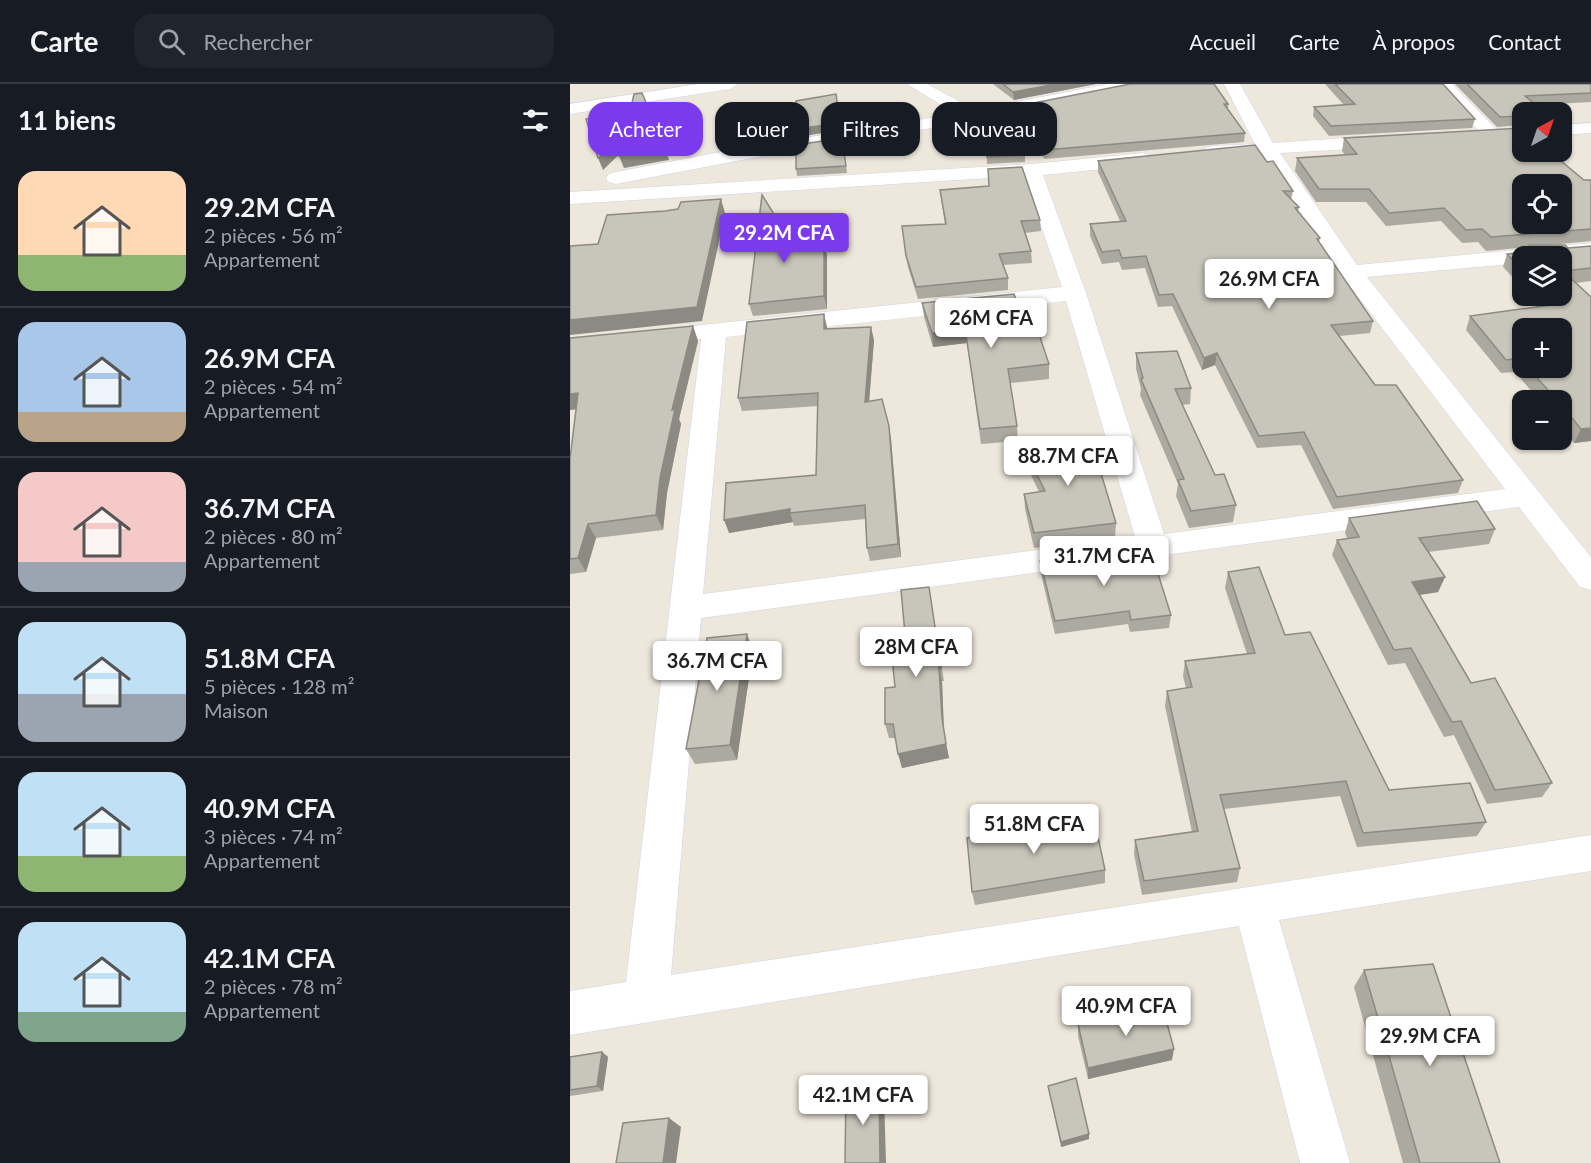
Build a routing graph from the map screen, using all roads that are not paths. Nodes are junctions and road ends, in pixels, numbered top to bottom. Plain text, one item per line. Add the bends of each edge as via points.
1 (730, 84) edge
2 (915, 84) edge
3 (1133, 84) edge
4 (1232, 84) edge
5 (1443, 84) edge
6 (948, 102) edge
7 (1043, 102) edge
8 (570, 109) edge
9 (932, 123) edge
10 (1591, 128) edge
11 (1572, 129) edge
12 (1512, 134) edge
13 (1492, 135) junction
14 (1469, 136) edge
15 (1409, 140) edge
16 (1266, 147) junction
17 (1196, 154) edge
18 (1161, 158) edge
19 (1032, 170) junction
20 (570, 187) edge
21 (570, 198) edge
22 (1591, 250) edge
23 (1351, 272) junction
24 (1075, 293) junction
25 (714, 331) junction
26 (670, 335) edge
27 (1526, 496) junction
28 (1153, 547) junction
29 (1591, 579) edge
30 (687, 608) junction
31 (1591, 853) edge
32 (1254, 904) junction
33 (646, 1002) junction
34 (570, 1013) edge
35 (1325, 1163) edge

1 - 8 street
2 - 6 street
3 - 7 street
4 - 16 street
5 - 13 street
9 - 20 street
10 - 11 street
12 - 13 street
13 - 14 street
15 - 16 street
16 - 17 street
16 - 23 street
18 - 19 street
19 - 21 street
19 - 24 street
22 - 23 street
23 - 27 street
24 - 25 street
24 - 28 street
25 - 26 street
25 - 30 street
27 - 28 street
27 - 29 street
28 - 30 street
30 - 33 street
31 - 32 street
32 - 33 street
32 - 35 street
33 - 34 street

